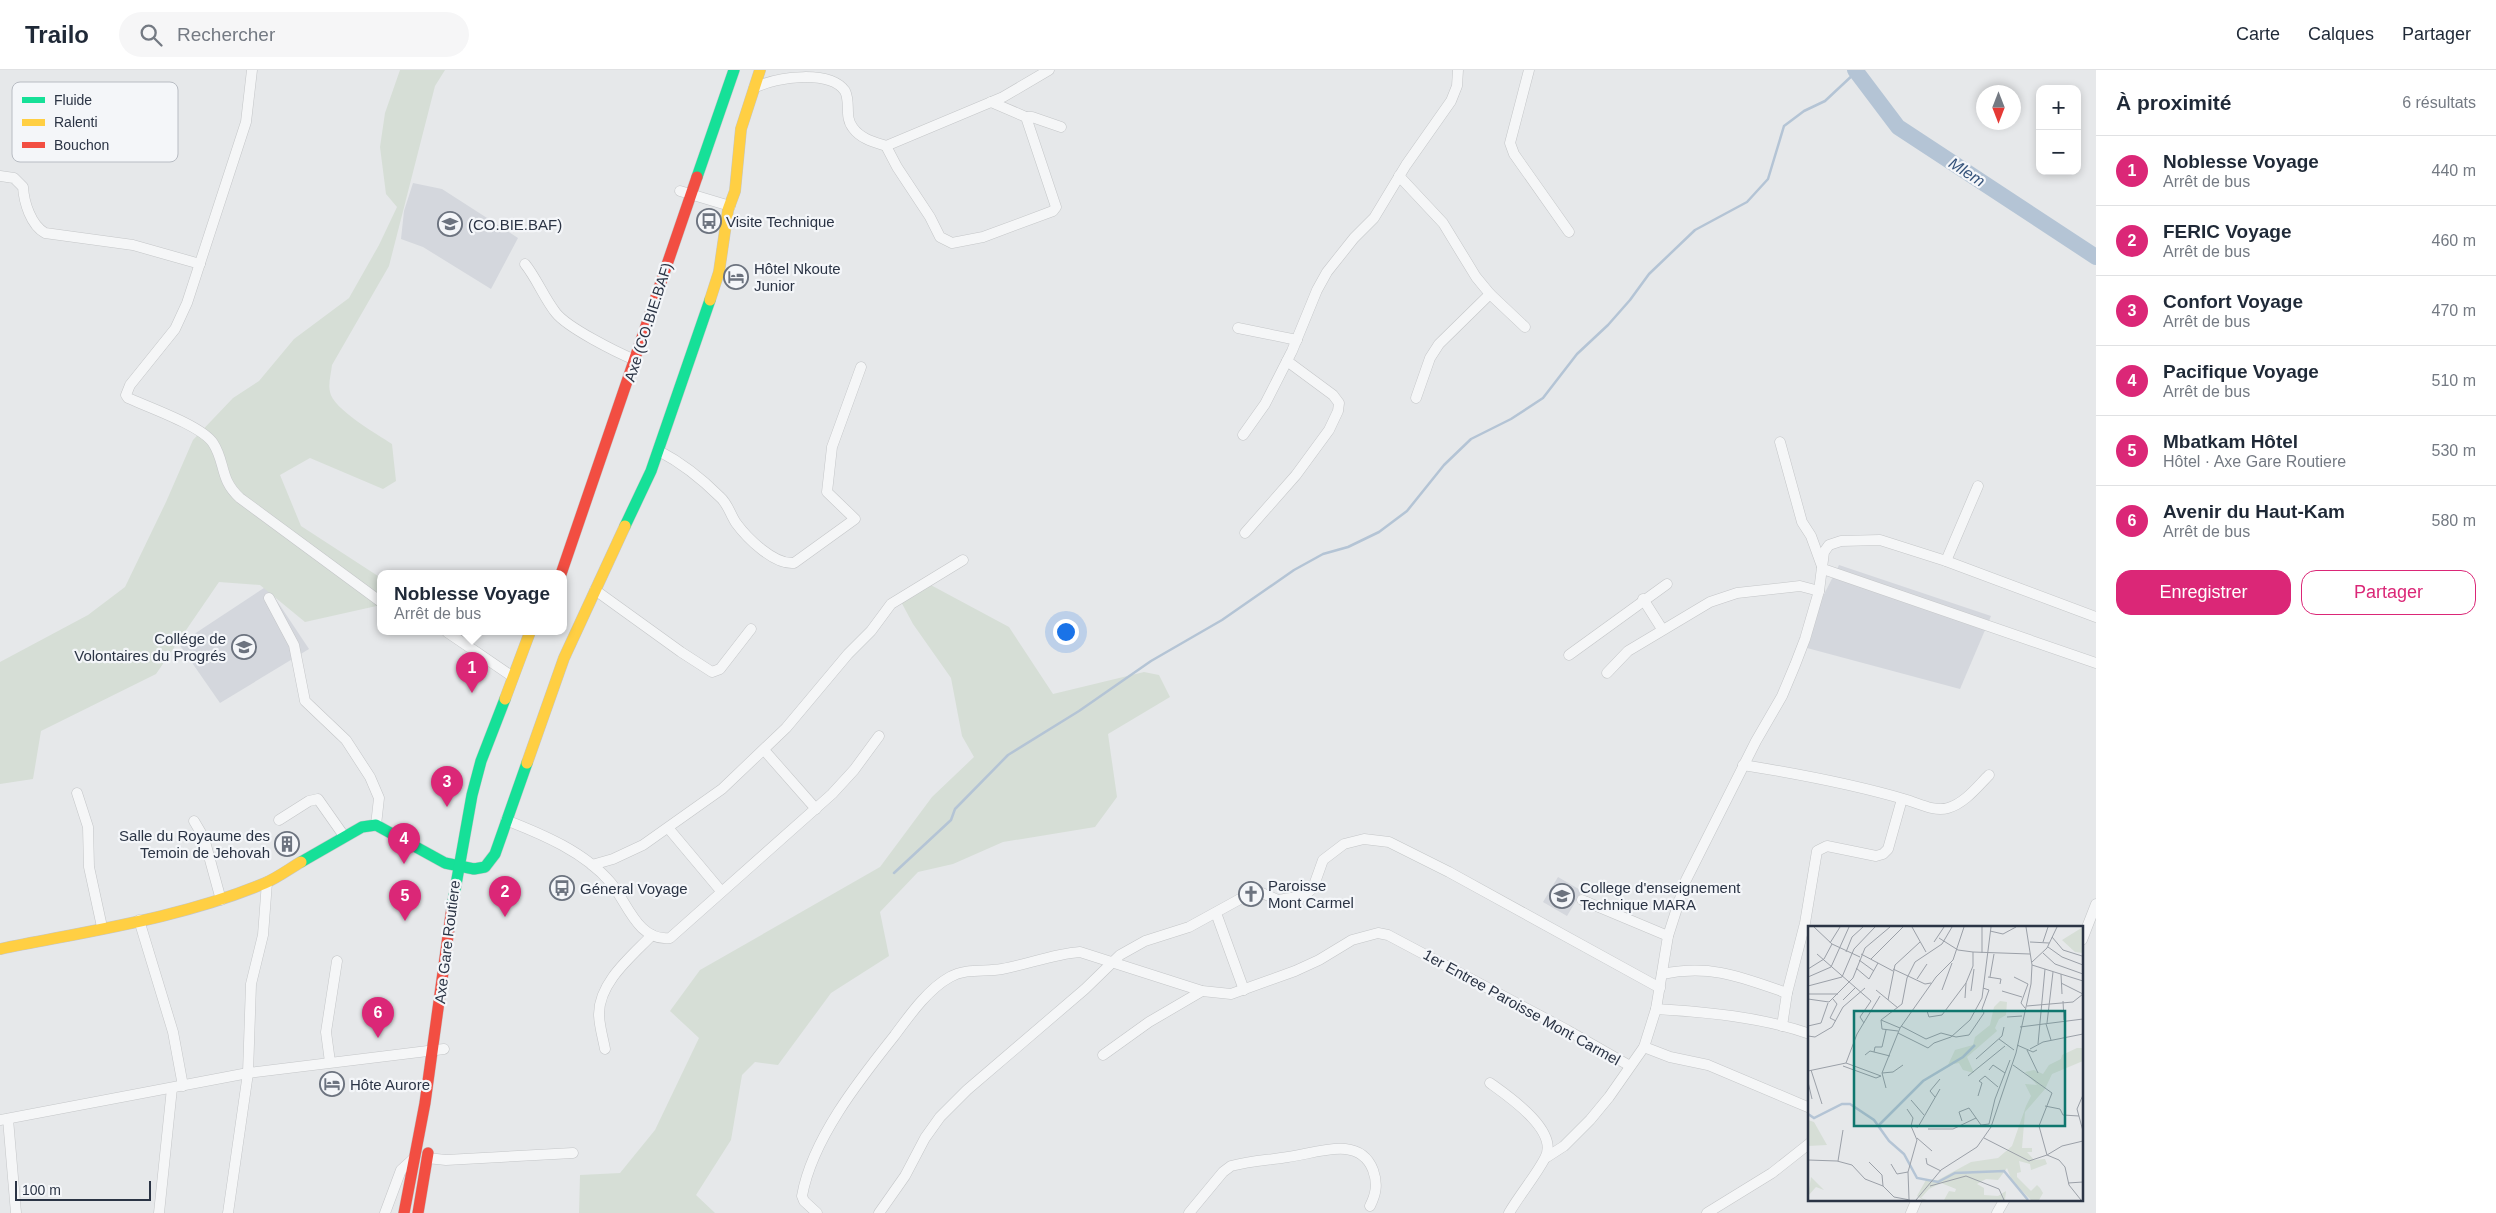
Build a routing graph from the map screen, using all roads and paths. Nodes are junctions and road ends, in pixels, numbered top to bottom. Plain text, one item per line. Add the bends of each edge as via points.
1 (252, 70) edge
2 (724, 70) edge
3 (734, 70) edge
4 (760, 70) edge
5 (1049, 70) edge
6 (1458, 70) edge
7 (1529, 70) edge
8 (754, 88) junction
9 (991, 102) junction
10 (1026, 117) junction
11 (1061, 127) dead end
12 (886, 146) junction
13 (0, 176) edge
14 (1399, 176) junction
15 (685, 192) junction
16 (730, 206) junction
17 (1568, 232) dead end
18 (200, 264) junction
19 (525, 264) dead end
20 (1490, 294) junction
21 (1525, 327) dead end
22 (1238, 328) dead end
23 (1297, 340) junction
24 (630, 358) junction
25 (1287, 361) junction
26 (861, 368) dead end
27 (1416, 398) dead end
28 (608, 425) junction
29 (1243, 435) dead end
30 (1780, 442) dead end
31 (659, 451) junction
32 (1978, 486) dead end
33 (1245, 533) dead end
34 (964, 560) dead end
35 (1946, 560) junction
36 (1823, 569) junction
37 (553, 570) edge
38 (562, 570) edge
39 (1667, 584) dead end
40 (594, 590) junction
41 (1818, 591) junction
42 (269, 598) dead end
43 (377, 599) edge
44 (1643, 599) junction
45 (2096, 617) edge
46 (751, 628) dead end
47 (1662, 629) junction
48 (452, 635) edge
49 (529, 635) edge
50 (539, 635) edge
51 (1568, 656) dead end
52 (2096, 663) edge
53 (1607, 672) dead end
54 (518, 679) junction
55 (496, 719) junction
56 (508, 723) junction
57 (879, 736) dead end
58 (764, 750) junction
59 (495, 758) dead end
60 (1743, 765) junction
61 (1989, 775) dead end
62 (487, 784) dead end
63 (77, 793) dead end
64 (1902, 799) junction
65 (816, 809) junction
66 (279, 820) dead end
67 (506, 820) junction
68 (194, 822) dead end
69 (376, 824) junction
70 (669, 829) junction
71 (344, 836) junction
72 (592, 865) junction
73 (462, 869) junction
74 (267, 882) junction
75 (721, 891) junction
76 (221, 900) junction
77 (1582, 900) dead end
78 (2096, 904) edge
79 (1216, 912) junction
80 (139, 920) junction
81 (102, 928) junction
82 (652, 935) junction
83 (2084, 935) edge
84 (1668, 936) junction
85 (0, 949) edge
86 (336, 961) dead end
87 (1115, 962) junction
88 (1662, 974) junction
89 (1660, 988) junction
90 (1244, 990) junction
91 (1202, 991) junction
92 (1787, 993) junction
93 (1656, 1009) junction
94 (1782, 1026) junction
95 (1808, 1033) edge
96 (1644, 1047) junction
97 (438, 1049) junction
98 (606, 1049) dead end
99 (1103, 1055) dead end
100 (330, 1062) junction
101 (1630, 1066) junction
102 (248, 1073) junction
103 (1490, 1083) dead end
104 (183, 1086) junction
105 (172, 1088) junction
106 (1808, 1107) edge
107 (4, 1120) edge
108 (1808, 1145) edge
109 (574, 1153) dead end
110 (1546, 1156) junction
111 (414, 1158) junction
112 (427, 1158) junction
113 (1917, 1200) edge
114 (2004, 1200) edge
115 (1370, 1206) dead end
116 (16, 1213) edge
117 (159, 1213) edge
118 (228, 1213) edge
119 (385, 1213) edge
120 (404, 1213) edge
121 (418, 1213) edge
122 (818, 1213) edge
123 (879, 1213) edge
124 (1189, 1213) edge
125 (1509, 1213) edge
126 (1707, 1213) edge
127 (1911, 1213) edge
128 (1997, 1213) edge

1 - 18 street via 246,122
2 - 15 main road, Axe (CO.BIE.BAF)
3 - 15 main road, Axe (CO.BIE.BAF)
4 - 8 main road
5 - 9 street
6 - 14 street via 1451,101
7 - 17 street via 1510,143 1514,154
8 - 12 street via 791,74 827,74 846,91 848,119 852,127 870,141
8 - 16 main road via 741,129 735,192
9 - 10 street
9 - 12 street
10 - 11 street
10 - 12 street via 1056,207 1053,211 972,240 952,243 940,237
13 - 18 street via 14,178 24,187 24,198 37,228 45,233 133,245
14 - 20 street via 1443,223
14 - 23 street via 1374,218 1327,272 1311,302
15 - 16 street
15 - 24 main road, Axe (CO.BIE.BAF)
16 - 31 main road via 719,272
18 - 43 street via 181,319 130,385 126,394 128,398 206,436 215,447 228,486 240,498
19 - 24 street via 561,318
20 - 21 street
20 - 27 street via 1439,344 1430,358
22 - 23 street
23 - 25 street
24 - 28 main road, Axe (CO.BIE.BAF)
25 - 29 street via 1265,404
25 - 33 street via 1333,395 1339,403 1338,412 1296,475
26 - 31 street via 832,447 827,492 855,519 794,563 783,563 761,549 736,522 722,498 693,472
28 - 37 main road, Axe (CO.BIE.BAF)
28 - 38 main road, Axe (CO.BIE.BAF)
30 - 36 street via 1802,522 1811,536
31 - 40 main road
32 - 35 street
34 - 58 street via 891,604 871,631
35 - 36 street via 1880,540 1841,541 1829,545 1824,552
35 - 45 street
36 - 41 street
36 - 52 street
39 - 44 street
40 - 46 street via 712,672 720,669
40 - 67 main road via 564,658
41 - 47 street via 1800,586 1737,593 1710,602
41 - 60 street via 1805,639 1782,696
42 - 69 street via 294,645 305,701 346,740 370,777 379,798
44 - 47 street
44 - 51 street
47 - 53 street via 1628,651
48 - 54 street
49 - 54 main road
50 - 54 main road
54 - 55 main road, Axe Gare Routiere
54 - 56 main road
55 - 56 main road
55 - 73 main road, Axe Gare Routiere via 472,795
56 - 59 main road
57 - 65 street via 854,770
58 - 65 street
58 - 70 street via 722,789
60 - 64 street via 1819,777
60 - 84 street via 1686,880
61 - 64 street via 1958,804 1946,809 1933,809
62 - 73 main road, Axe Gare Routiere
63 - 81 street via 88,827 89,868
64 - 92 street via 1888,849 1883,854 1876,856 1828,846 1817,851 1805,923
65 - 75 street
66 - 71 street via 309,801 318,799
67 - 72 street via 556,842
67 - 73 main road via 489,864 479,869
68 - 76 street via 204,838
69 - 71 main road
69 - 73 main road
70 - 72 street via 627,853
70 - 75 street
71 - 74 main road
72 - 82 street
73 - 97 main road, Axe Gare Routiere via 454,963
74 - 76 main road
74 - 102 street via 263,935 251,984
75 - 82 street via 670,938
76 - 80 main road
77 - 84 street
78 - 83 street
79 - 87 street via 1189,927 1136,945
79 - 89 street via 1240,899 1262,893 1278,900 1304,896 1313,888 1323,860 1344,844 1364,839 1389,842
79 - 90 street
80 - 81 main road
80 - 104 street via 173,1032
81 - 85 main road
82 - 98 street via 609,984 601,1001 599,1015
84 - 88 street
86 - 100 street via 326,1032
87 - 91 street, 1er Entree Paroisse Mont Carmel
87 - 122 street, 1er Entree Paroisse Mont Carmel via 1080,952 1060,953 1028,964 1000,970 969,971 950,977 908,1017 859,1080 827,1131 802,1196
87 - 123 street via 940,1117
88 - 89 street
88 - 92 street via 1708,970 1741,977
89 - 93 street
90 - 91 street, 1er Entree Paroisse Mont Carmel via 1231,994
90 - 101 street, 1er Entree Paroisse Mont Carmel via 1319,960 1352,940 1367,935 1388,935
91 - 99 street via 1149,1022
92 - 94 street
93 - 94 street
93 - 96 street
94 - 95 street
96 - 101 street
96 - 106 street via 1670,1057 1708,1065
97 - 100 street
97 - 111 main road, Axe Gare Routiere
97 - 112 main road, Axe Gare Routiere
100 - 102 street
101 - 110 street via 1609,1097 1576,1135
102 - 104 street
102 - 118 street
103 - 110 street via 1539,1124 1546,1137
104 - 105 street
105 - 107 street
105 - 117 street
107 - 116 street
108 - 126 street via 1772,1173
109 - 112 street via 446,1160
110 - 125 street
111 - 119 street via 401,1170
111 - 120 main road, Axe Gare Routiere
112 - 121 main road, Axe Gare Routiere
113 - 127 street
114 - 128 street
115 - 124 street via 1376,1195 1376,1179 1371,1165 1356,1151 1334,1148 1231,1166

